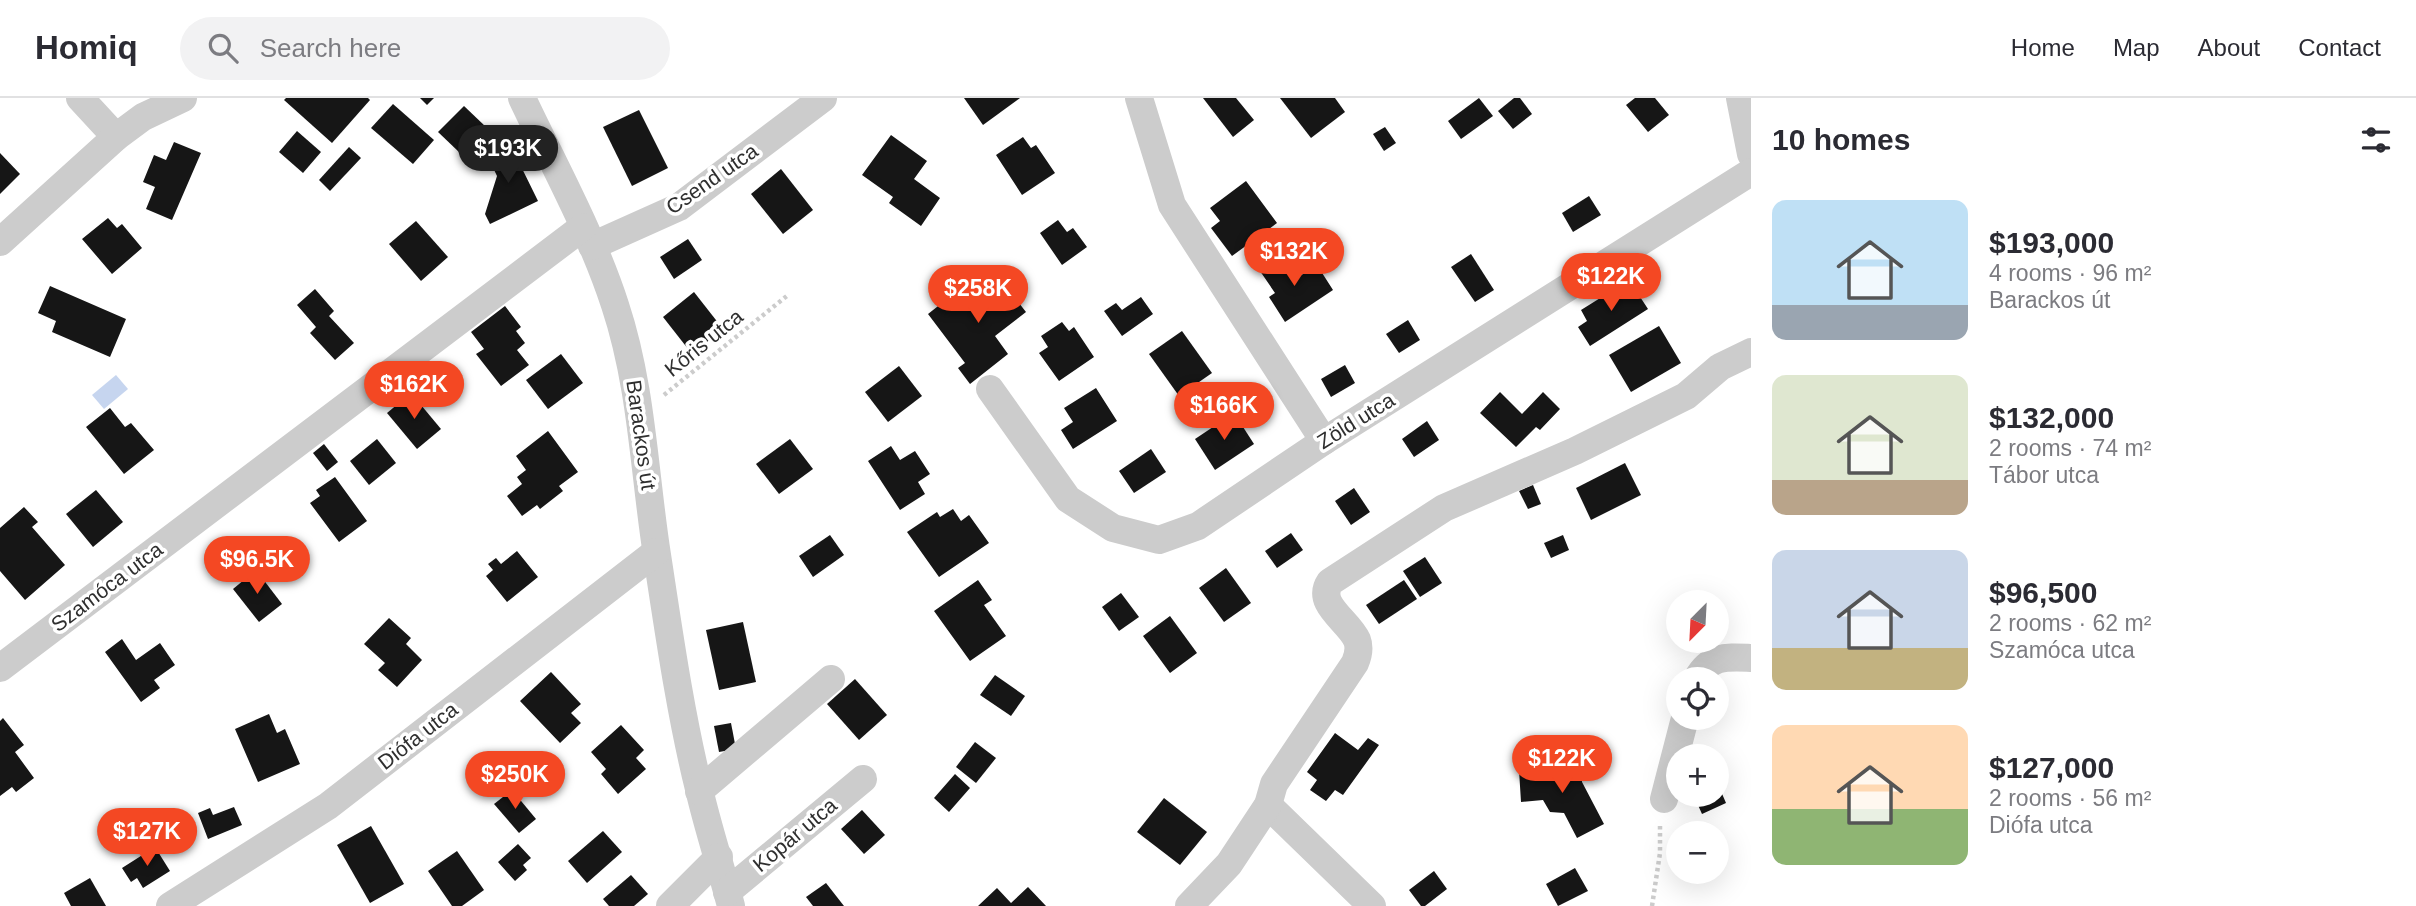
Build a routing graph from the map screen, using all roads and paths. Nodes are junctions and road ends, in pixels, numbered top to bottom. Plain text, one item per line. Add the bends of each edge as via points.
1 (80, 98) edge
2 (183, 98) edge
3 (522, 98) edge
4 (822, 98) edge
5 (1139, 98) edge
6 (1740, 98) edge
7 (116, 137) junction
8 (1751, 154) edge
9 (1751, 172) edge
10 (587, 236) junction
11 (0, 242) edge
12 (789, 295) dead end
13 (1751, 352) edge
14 (990, 389) dead end
15 (640, 415) junction
16 (1324, 440) junction
17 (656, 552) junction
18 (1751, 658) edge
19 (1703, 667) edge
20 (0, 668) edge
21 (831, 679) dead end
22 (1682, 730) edge
23 (863, 779) dead end
24 (699, 791) junction
25 (1664, 799) joint
26 (1268, 805) junction
27 (719, 857) junction
28 (729, 899) edge
29 (170, 906) edge
30 (670, 906) edge
31 (1189, 906) edge
32 (1372, 906) edge
33 (1652, 906) edge

1 - 7 street
2 - 7 street via 143,117
3 - 10 street, Barackos út
4 - 10 street, Csend utca via 678,207
5 - 16 street via 1172,205
6 - 8 street
7 - 11 street
9 - 16 street, Zöld utca
10 - 15 street, Barackos út via 615,306
10 - 20 street, Szamóca utca
12 - 15 path, Kőris utca
13 - 26 street via 1720,368 1686,396 1444,508 1330,582 1326,598 1358,641 1359,653 1274,784
14 - 16 street, Zöld utca via 1068,499 1113,528 1159,540 1198,526
15 - 17 street, Barackos út
17 - 24 street, Barackos út
17 - 29 street, Diófa utca via 328,806
18 - 19 street via 1719,658
21 - 24 street
22 - 25 street
23 - 28 street, Kopár utca
24 - 27 street, Barackos út
25 - 33 path
26 - 31 street via 1229,864
26 - 32 street
27 - 28 street, Barackos út
27 - 30 street

